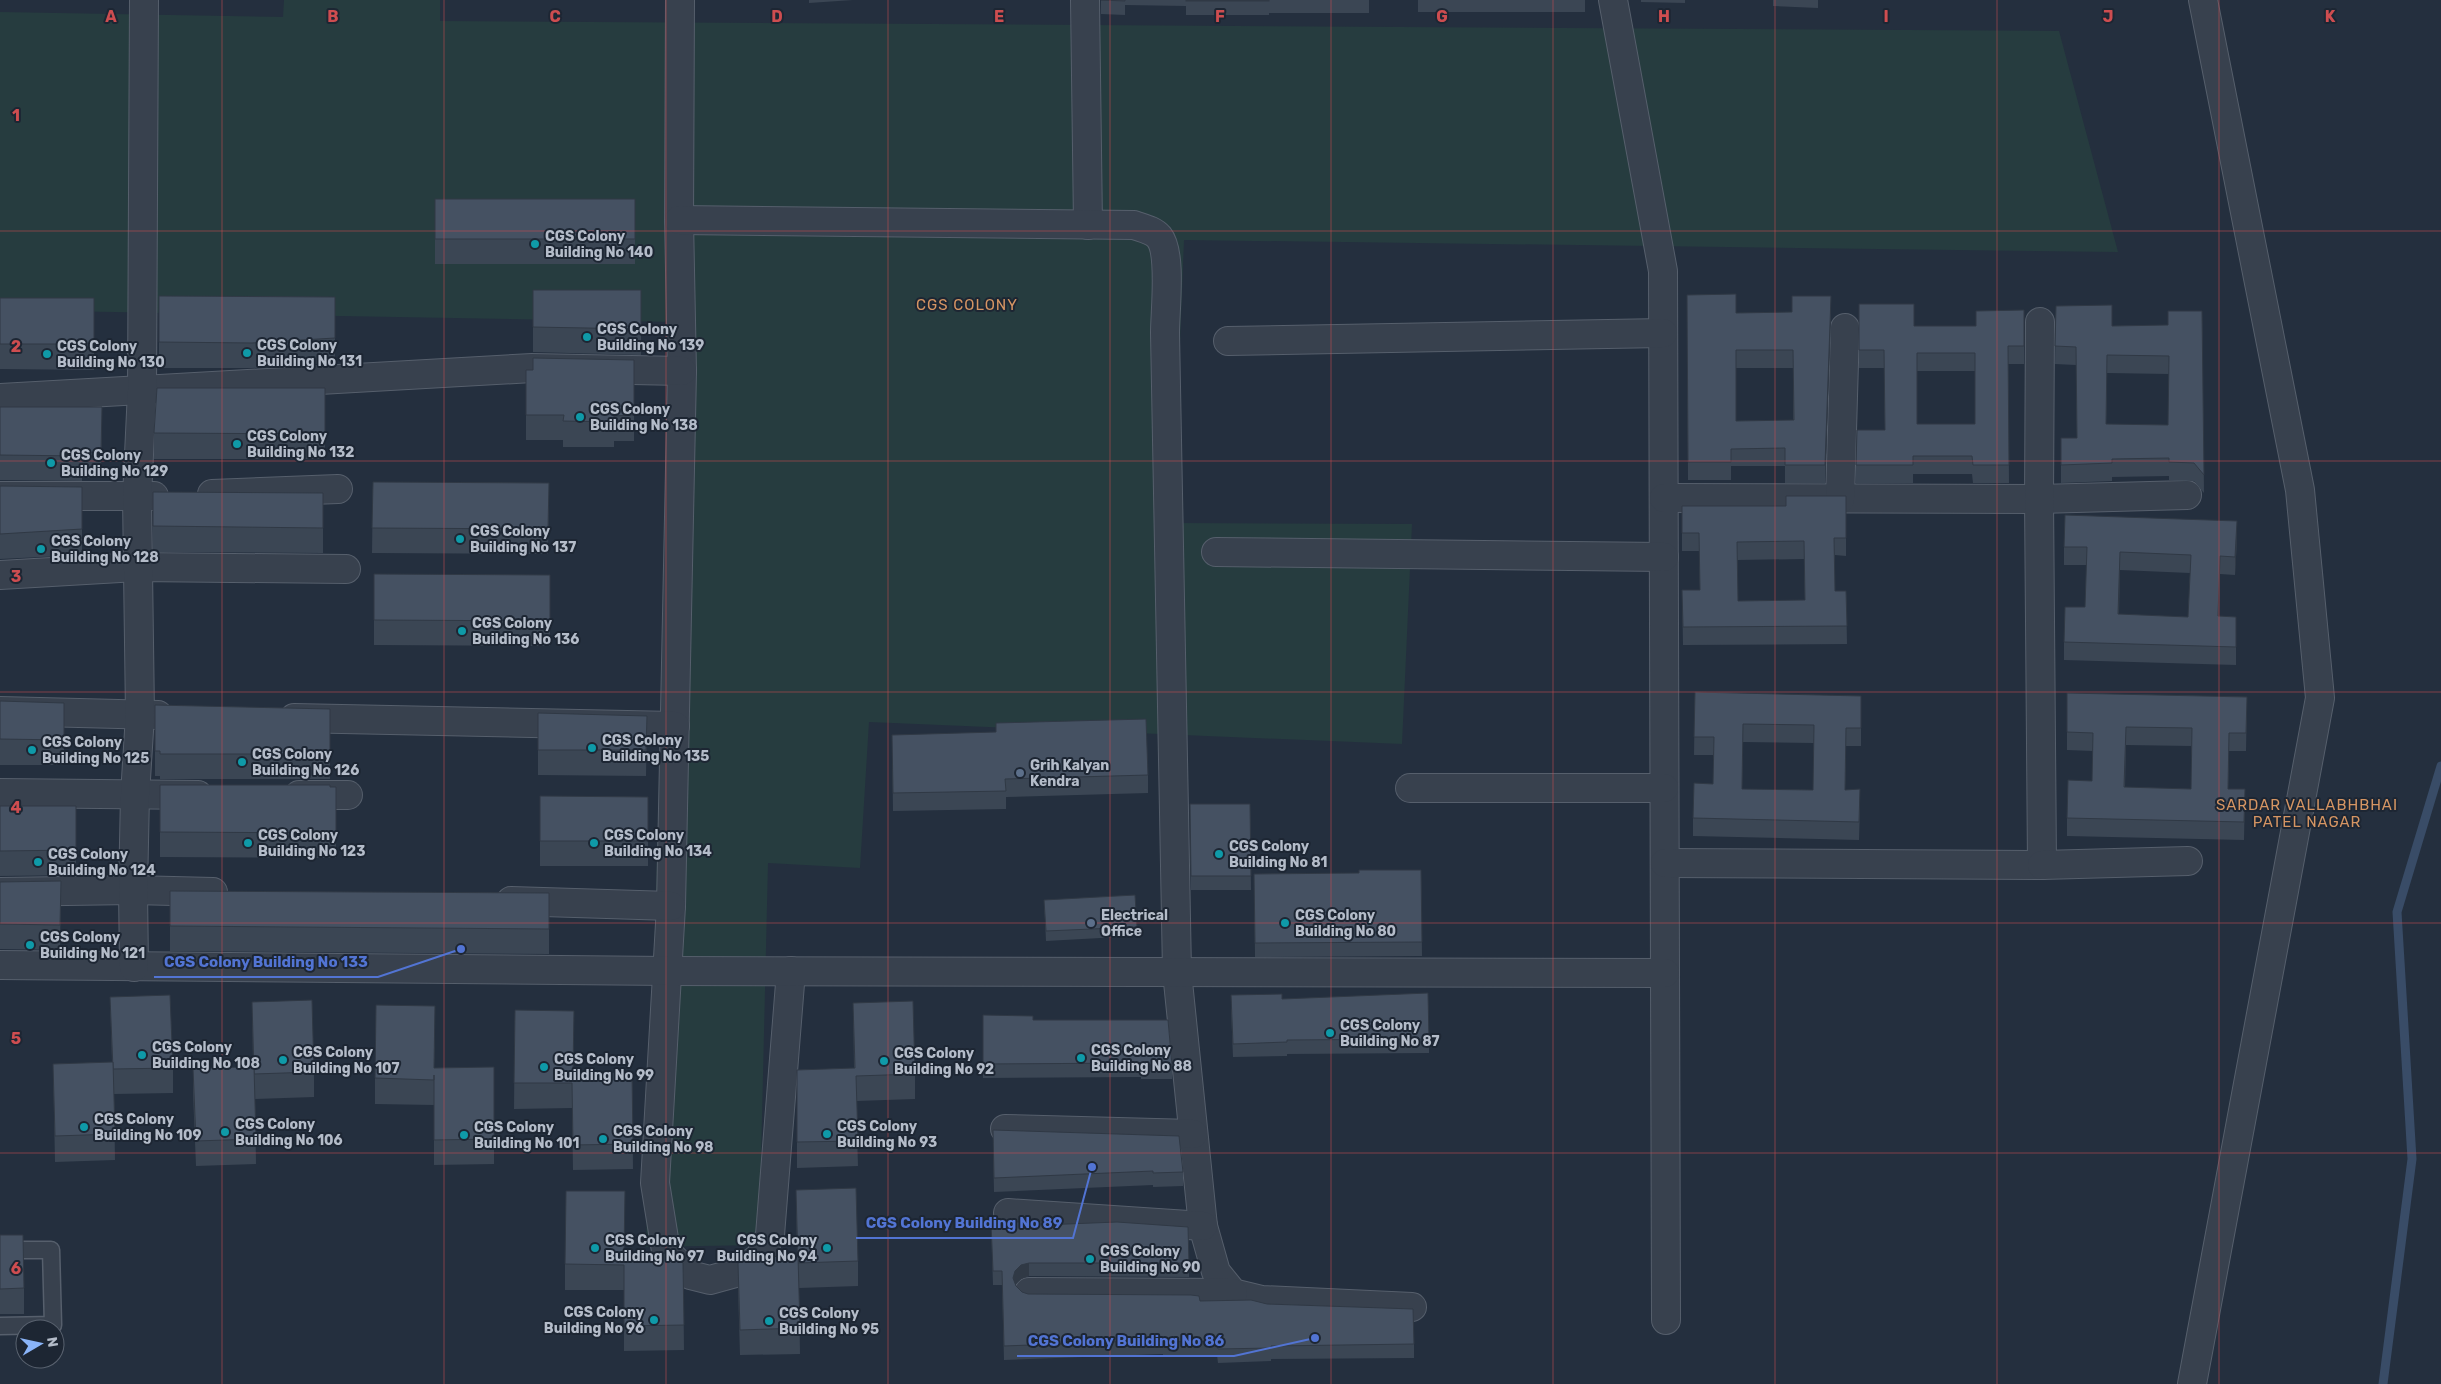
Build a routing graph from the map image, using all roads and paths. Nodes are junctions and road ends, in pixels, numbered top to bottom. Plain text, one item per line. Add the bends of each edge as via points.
1 (144, 0) edge
2 (680, 0) edge
3 (1085, 0) edge
4 (1613, 0) edge
5 (2203, 0) edge
6 (679, 220) junction
7 (1088, 225) junction
8 (2040, 322) dead end
9 (1845, 328) dead end
10 (1663, 333) junction
11 (1228, 342) dead end
12 (682, 371) junction
13 (142, 390) junction
14 (0, 398) edge
15 (338, 488) dead end
16 (2186, 495) dead end
17 (0, 496) edge
18 (136, 497) junction
19 (1664, 498) junction
20 (1840, 499) junction
21 (2039, 499) junction
22 (1216, 552) dead end
23 (1664, 557) junction
24 (137, 567) junction
25 (346, 569) dead end
26 (0, 575) edge
27 (0, 711) edge
28 (140, 715) junction
29 (180, 716) edge
30 (269, 717) edge
31 (674, 726) junction
32 (1410, 788) dead end
33 (1664, 788) junction
34 (0, 793) edge
35 (222, 795) edge
36 (270, 795) edge
37 (348, 795) dead end
38 (135, 796) junction
39 (2188, 861) dead end
40 (1664, 863) junction
41 (2042, 865) junction
42 (132, 890) junction
43 (0, 892) edge
44 (242, 893) edge
45 (482, 900) edge
46 (671, 906) junction
47 (0, 965) edge
48 (134, 967) junction
49 (791, 970) junction
50 (668, 971) junction
51 (1176, 972) junction
52 (1664, 973) junction
53 (1005, 1129) edge
54 (1193, 1134) junction
55 (1008, 1213) dead end
56 (1202, 1226) junction
57 (0, 1250) edge
58 (1029, 1292) edge
59 (1233, 1292) junction
60 (1412, 1307) edge
61 (1666, 1320) dead end
62 (0, 1326) edge
63 (2192, 1384) edge

1 - 13 street
2 - 6 street
3 - 7 street
4 - 10 street via 1663,271
5 - 63 street via 2300,490 2320,698
6 - 7 street
6 - 12 street
7 - 51 street via 1134,225 1153,232 1166,252
8 - 21 street
9 - 20 street
10 - 11 street
10 - 19 street
12 - 13 street via 532,368
12 - 31 street
13 - 14 street
13 - 18 street
15 - 18 street
16 - 21 street
17 - 18 street
18 - 24 street
19 - 20 street
19 - 23 street
20 - 21 street
21 - 41 street
22 - 23 street
23 - 33 street
24 - 25 street
24 - 26 street
24 - 28 street
27 - 28 street
28 - 29 street
28 - 38 street
30 - 31 street
31 - 46 street
32 - 33 street
33 - 40 street
34 - 38 street
35 - 38 street
36 - 37 street
38 - 42 street
39 - 41 street
40 - 41 street
40 - 52 street
42 - 43 street
42 - 44 street
42 - 48 street
45 - 46 street
46 - 50 street
47 - 48 street
48 - 50 street
49 - 50 street
49 - 50 street via 770,1235 760,1257 739,1272 710,1280 690,1275 666,1252 655,1183
49 - 51 street
51 - 52 street
51 - 54 street
52 - 61 street
53 - 54 street
54 - 56 street
55 - 56 street
56 - 59 street via 1216,1272
57 - 62 lane via 51,1250 53,1325
58 - 59 street
59 - 60 street via 1262,1300

